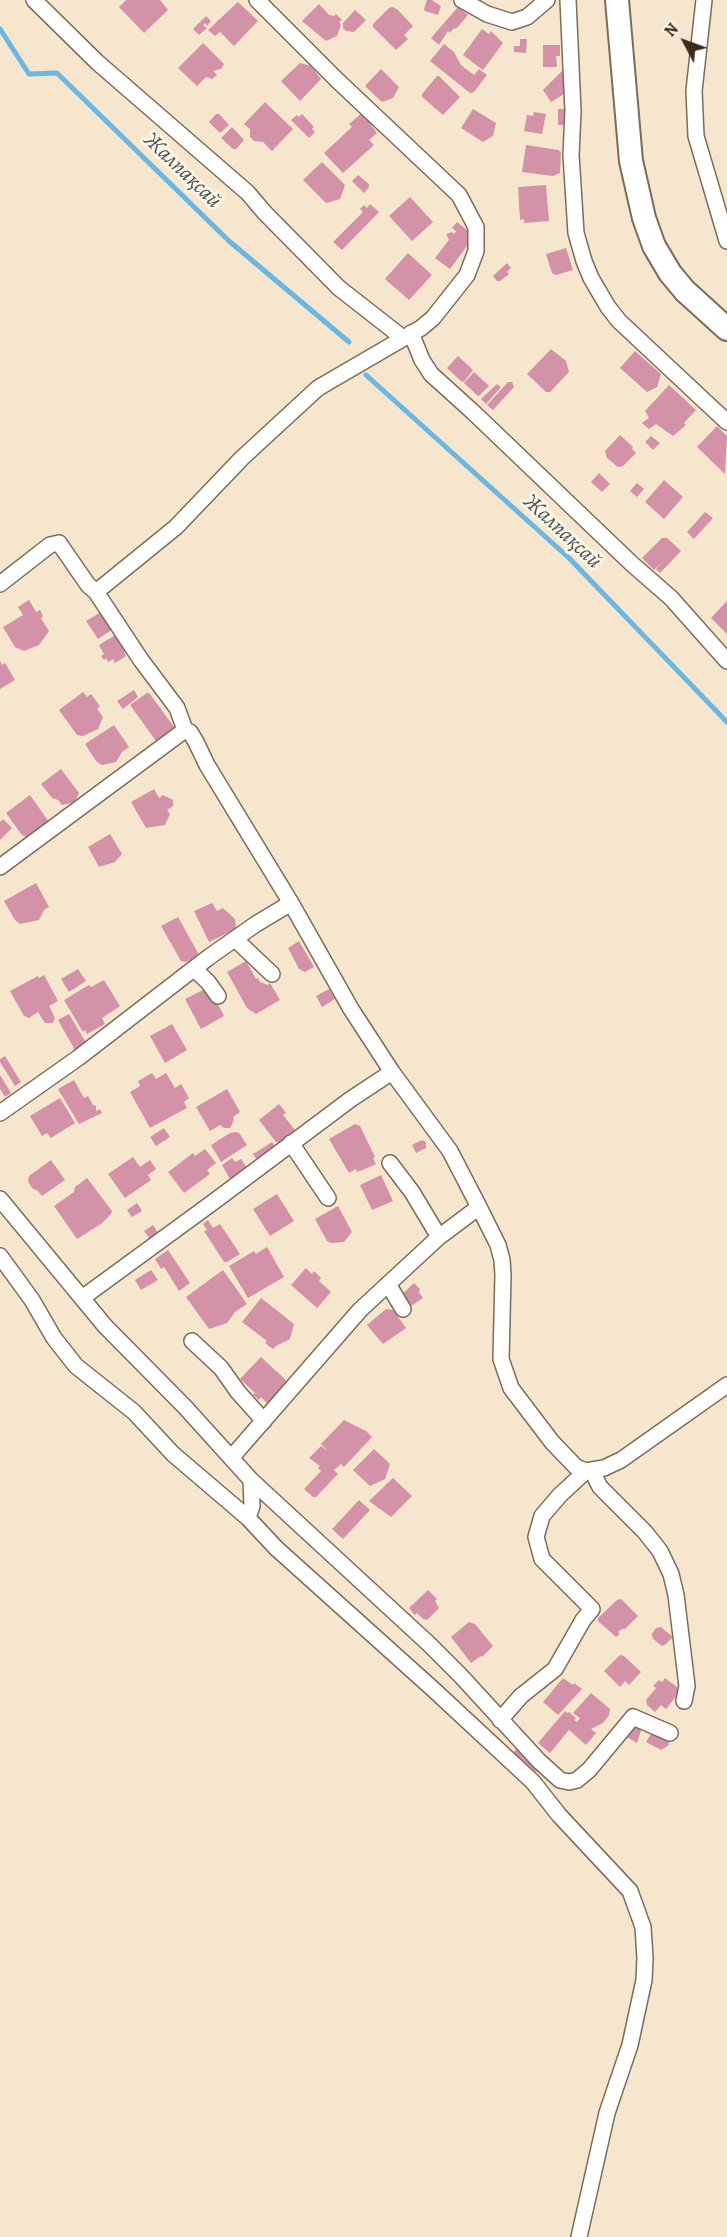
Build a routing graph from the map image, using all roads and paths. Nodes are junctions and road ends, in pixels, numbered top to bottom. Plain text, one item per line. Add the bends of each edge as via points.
1 (34, 0) edge
2 (257, 0) edge
3 (462, 0) edge
4 (547, 0) edge
5 (568, 0) edge
6 (616, 0) edge
7 (704, 0) edge
8 (727, 241) edge
9 (727, 329) edge
10 (407, 335) junction
11 (727, 422) edge
12 (0, 584) edge
13 (96, 592) junction
14 (727, 661) edge
15 (185, 730) junction
16 (0, 867) edge
17 (291, 903) junction
18 (234, 939) junction
19 (194, 969) junction
20 (272, 974) dead end
21 (218, 996) dead end
22 (392, 1072) junction
23 (0, 1113) edge
24 (291, 1143) junction
25 (390, 1163) dead end
26 (328, 1198) dead end
27 (0, 1199) edge
28 (479, 1207) junction
29 (439, 1238) junction
30 (0, 1256) edge
31 (388, 1284) junction
32 (82, 1298) junction
33 (403, 1309) dead end
34 (192, 1341) dead end
35 (727, 1385) edge
36 (264, 1421) junction
37 (231, 1458) junction
38 (591, 1470) junction
39 (251, 1480) junction
40 (248, 1518) junction
41 (684, 1701) dead end
42 (500, 1720) junction
43 (670, 1733) dead end
44 (579, 2237) edge

1 - 10 street via 97,62 248,193 339,288 377,320
2 - 10 street via 459,195 476,227 476,251 467,275 433,318
3 - 4 street via 512,22 527,17
5 - 11 street via 571,156 576,233 584,261 619,321
6 - 9 main road via 631,161 644,218 670,273
7 - 8 street via 694,91 696,136
10 - 13 street via 318,388 242,458 176,527
10 - 14 street via 431,374 671,598
12 - 13 street via 50,545 59,543
13 - 15 street via 177,708
15 - 16 street
15 - 17 street via 190,732
17 - 18 street
17 - 22 street
18 - 19 street
18 - 20 street
19 - 21 street
19 - 23 street
22 - 24 street
22 - 28 street via 450,1151
24 - 26 street
24 - 32 street
25 - 29 street
27 - 32 street
28 - 29 street
28 - 38 street via 502,1260 501,1359 511,1388 576,1467
29 - 31 street
30 - 40 street via 76,1366 134,1412 173,1454
31 - 33 street
31 - 36 street via 360,1310
32 - 37 street
34 - 36 street via 221,1368
35 - 38 street via 621,1460
36 - 37 street
37 - 39 street
38 - 41 street via 600,1487 660,1551 671,1574 684,1653
38 - 42 street via 555,1500 542,1516 536,1537 542,1559 592,1609 555,1669 521,1696
39 - 40 street via 252,1506
39 - 42 street via 430,1646
40 - 44 street via 533,1782 559,1815 618,1875 636,1904 644,1928 644,1980 630,2045 607,2113
42 - 43 street via 560,1780 569,1782 589,1770 633,1716

